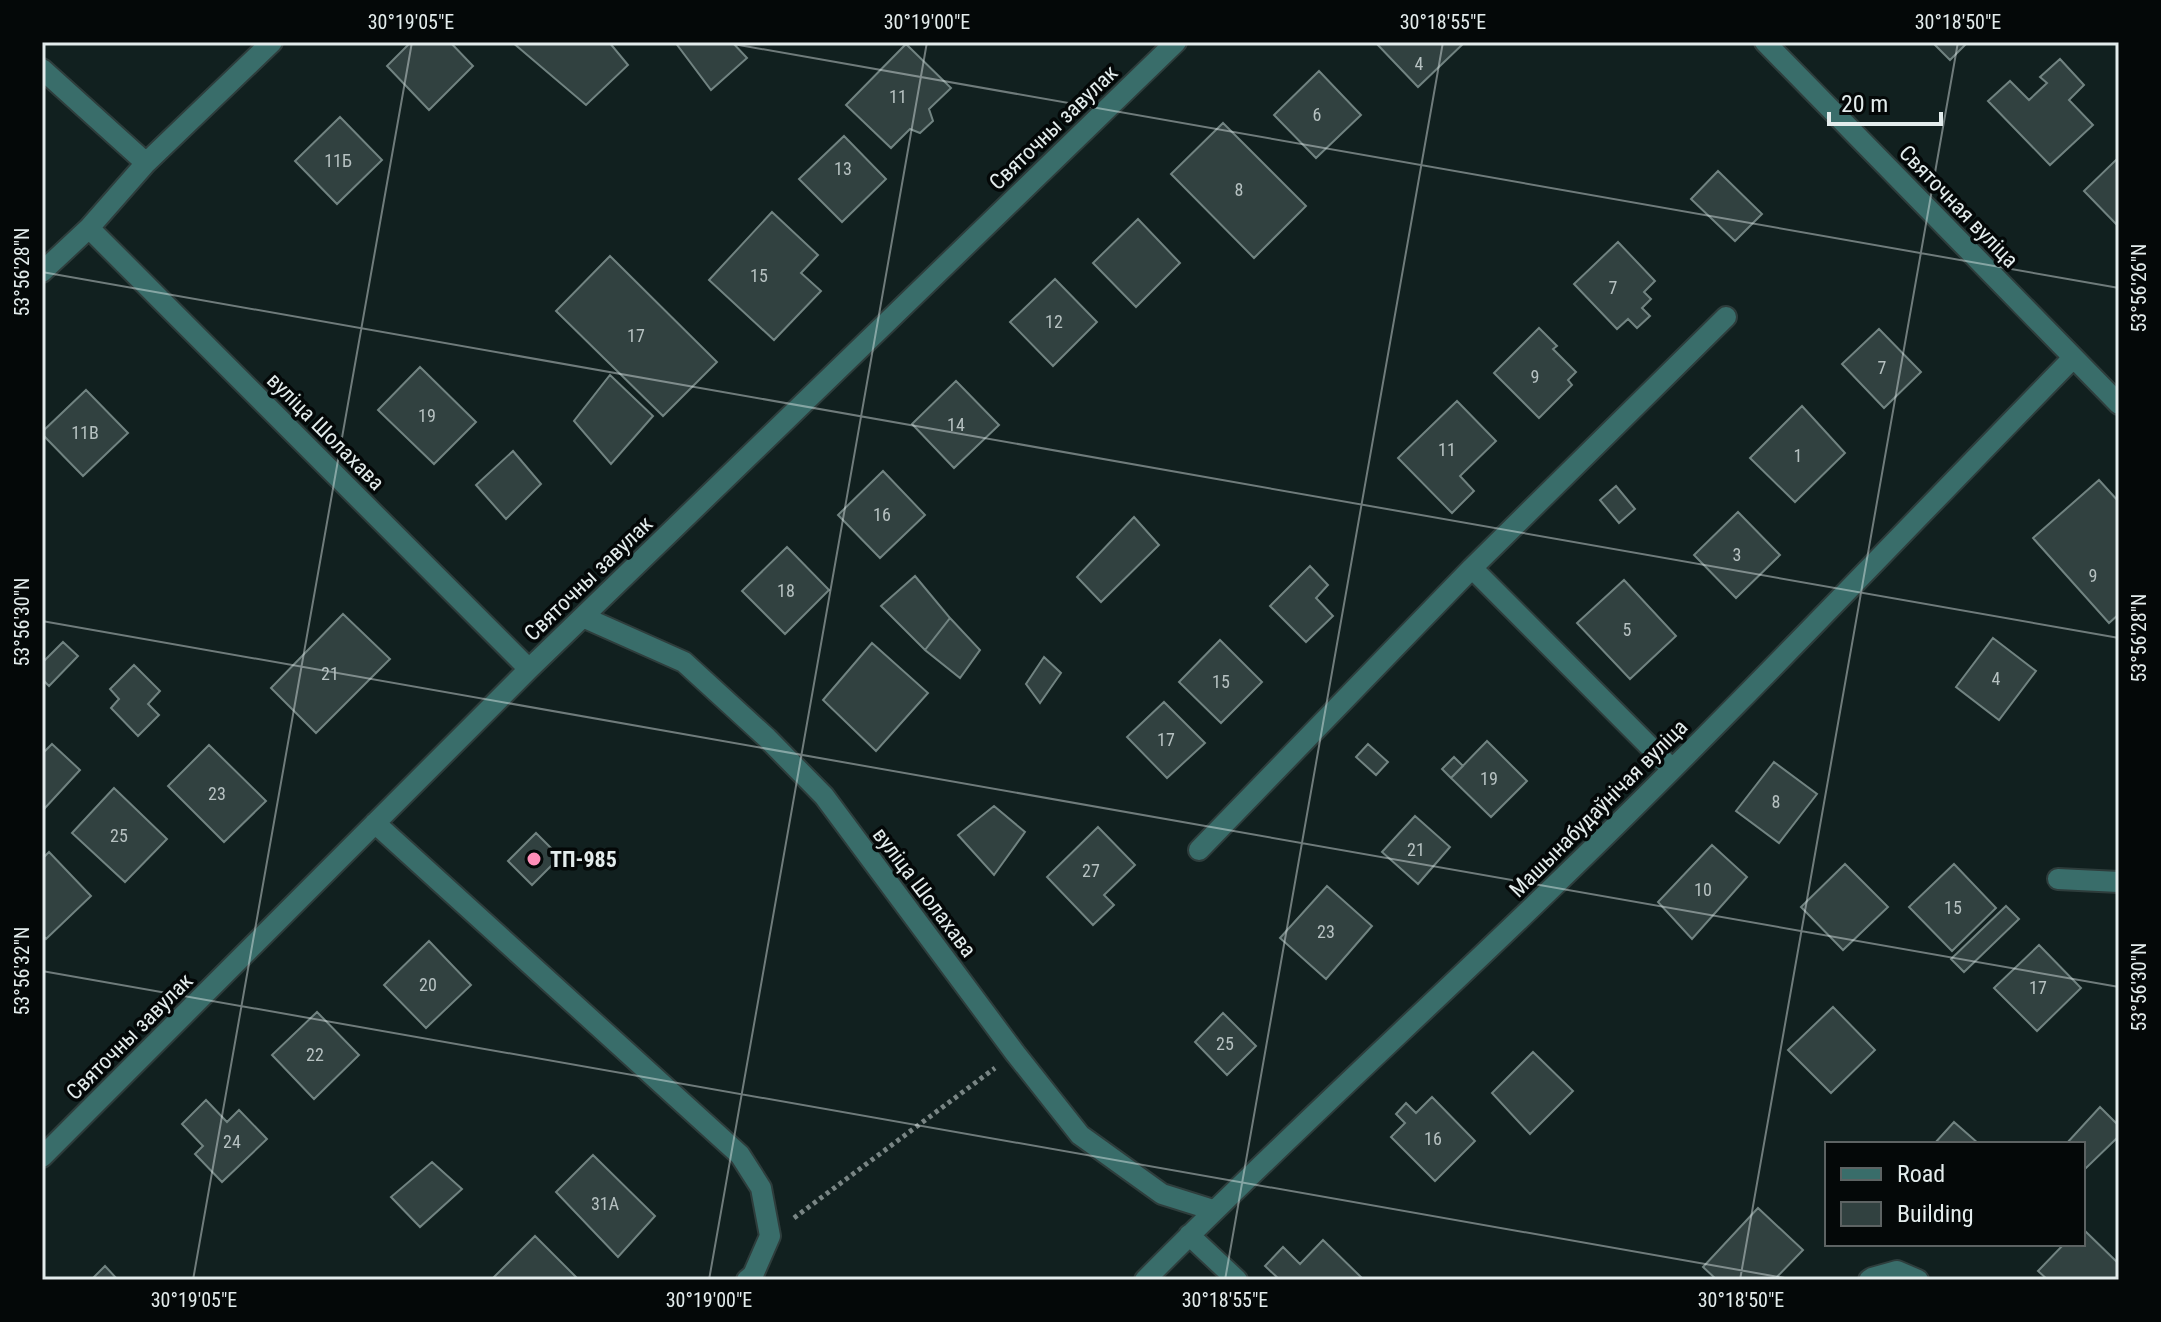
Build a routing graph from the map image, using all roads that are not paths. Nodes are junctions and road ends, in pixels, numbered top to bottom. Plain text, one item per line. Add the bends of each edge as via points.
1 (272, 42) edge
2 (1176, 42) edge
3 (1765, 42) edge
4 (42, 69) edge
5 (146, 163) junction
6 (89, 228) junction
7 (42, 272) edge
8 (1726, 317) dead end
9 (2073, 358) junction
10 (2119, 404) edge
11 (1472, 568) junction
12 (583, 617) junction
13 (529, 669) junction
14 (1672, 769) junction
15 (375, 823) junction
16 (1199, 850) dead end
17 (2058, 879) dead end
18 (2119, 882) edge
19 (42, 1157) edge
20 (1213, 1210) junction
21 (1189, 1235) junction
22 (747, 1280) edge
23 (1145, 1280) edge
24 (1237, 1280) edge
25 (1869, 1280) edge
26 (1918, 1280) edge

1 - 5 street
2 - 12 street, Святочны завулак
3 - 9 street, Святочная вуліца
4 - 5 street
5 - 6 street
6 - 7 street
6 - 13 street, вуліца Шолахава
8 - 11 street
9 - 10 street, Святочная вуліца
9 - 14 street, Машынабудаўнічая вуліца
11 - 14 street
11 - 16 street
12 - 13 street, Святочны завулак
12 - 20 street, вуліца Шолахава via 684,662 767,738 824,796 1080,1135 1162,1194
13 - 15 street, Святочны завулак
14 - 20 street, Машынабудаўнічая вуліца
15 - 19 street, Святочны завулак
15 - 22 street via 740,1155 761,1188 770,1236
17 - 18 street
20 - 21 street, Машынабудаўнічая вуліца
21 - 23 street, Машынабудаўнічая вуліца
21 - 24 street
25 - 26 street via 1897,1271

